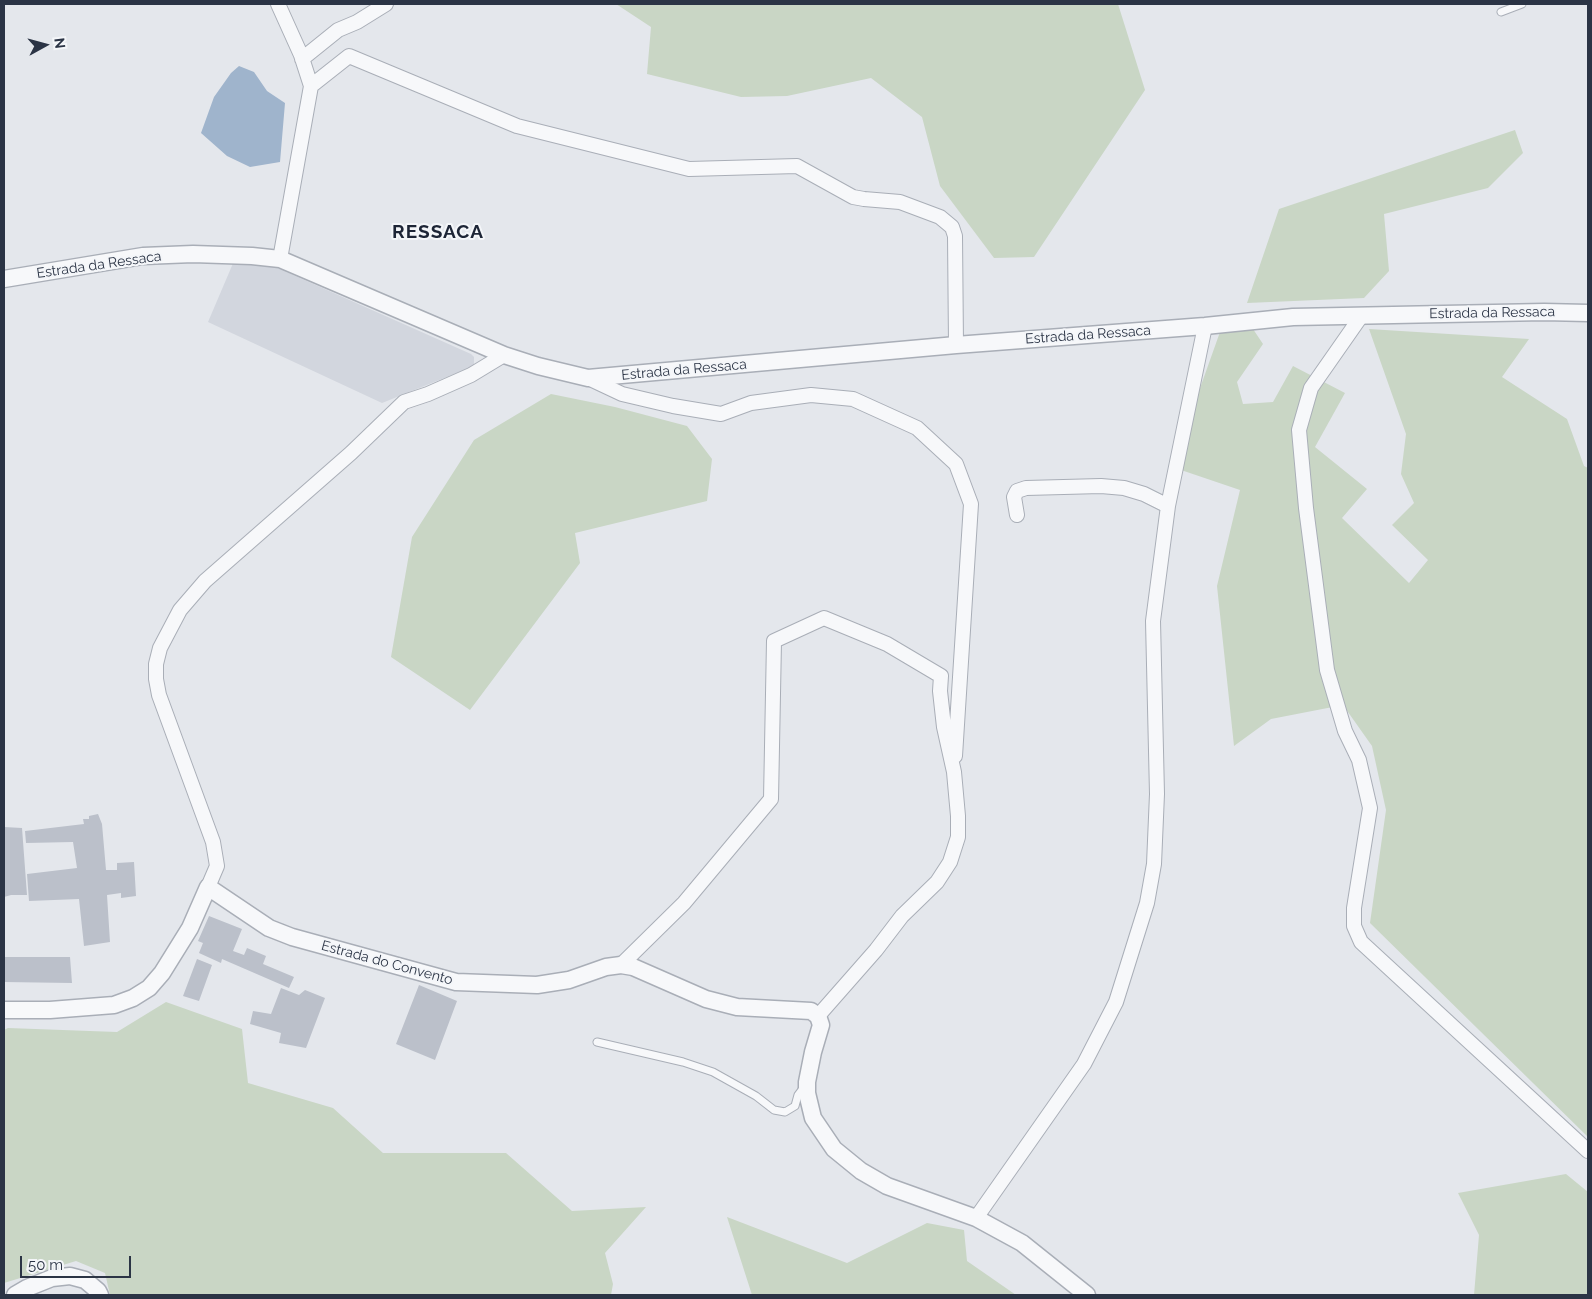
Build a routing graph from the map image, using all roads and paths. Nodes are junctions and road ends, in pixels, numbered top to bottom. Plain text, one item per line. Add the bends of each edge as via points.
1 (278, 4) edge
2 (386, 4) edge
3 (1522, 4) edge
4 (1501, 12) dead end
5 (302, 59) junction
6 (311, 86) junction
7 (280, 258) junction
8 (4, 279) edge
9 (1588, 313) edge
10 (1362, 315) junction
11 (1204, 326) junction
12 (956, 345) junction
13 (504, 355) junction
14 (588, 378) junction
15 (1168, 506) junction
16 (1017, 514) dead end
17 (954, 772) junction
18 (208, 887) junction
19 (621, 965) junction
20 (4, 1010) edge
21 (818, 1016) junction
22 (597, 1042) dead end
23 (807, 1082) junction
24 (1588, 1151) edge
25 (976, 1218) junction
26 (15, 1295) edge
27 (100, 1295) edge
28 (1087, 1295) edge

1 - 5 street
2 - 5 street via 338,30
3 - 4 lane
5 - 6 street
6 - 7 street
6 - 12 street via 349,56 518,126 689,169 797,166 853,197 892,200 940,217 952,226 955,236
7 - 8 street, Estrada da Ressaca via 193,254 143,256
7 - 13 street, Estrada da Ressaca
9 - 10 street, Estrada da Ressaca
10 - 11 street, Estrada da Ressaca via 1293,317
10 - 24 street via 1312,388 1299,430 1327,670 1345,732 1359,760 1370,808 1354,926 1361,942
11 - 12 street, Estrada da Ressaca
11 - 15 street
12 - 14 street, Estrada da Ressaca
13 - 14 street, Estrada da Ressaca
13 - 18 street via 470,375 404,402 352,453 205,581 180,610 160,648 156,679 213,842 217,866
14 - 17 street via 622,394 721,414 751,403 811,395 853,399 917,428 956,464 970,504 970,531
15 - 16 street via 1124,488 1043,487 1017,491 1014,497
15 - 25 street via 1153,621 1157,794 1154,864 1147,903 1116,1002 1084,1064
17 - 19 street via 944,726 940,676 887,644 824,618 774,641 771,799 684,903
17 - 21 street via 958,837 950,862 937,882 902,916
18 - 19 street, Estrada do Convento via 269,928 292,937 456,982 537,985 569,980
18 - 20 street via 190,928 162,973 149,988 133,998 105,1005
19 - 21 street, Estrada do Convento via 633,967 706,999 737,1007 811,1011
21 - 23 street via 821,1025
22 - 23 lane via 713,1072 774,1110 785,1112 795,1106
23 - 25 street via 813,1118 834,1149 887,1186
25 - 28 street via 1022,1243
26 - 27 street via 52,1278 70,1276 85,1280

